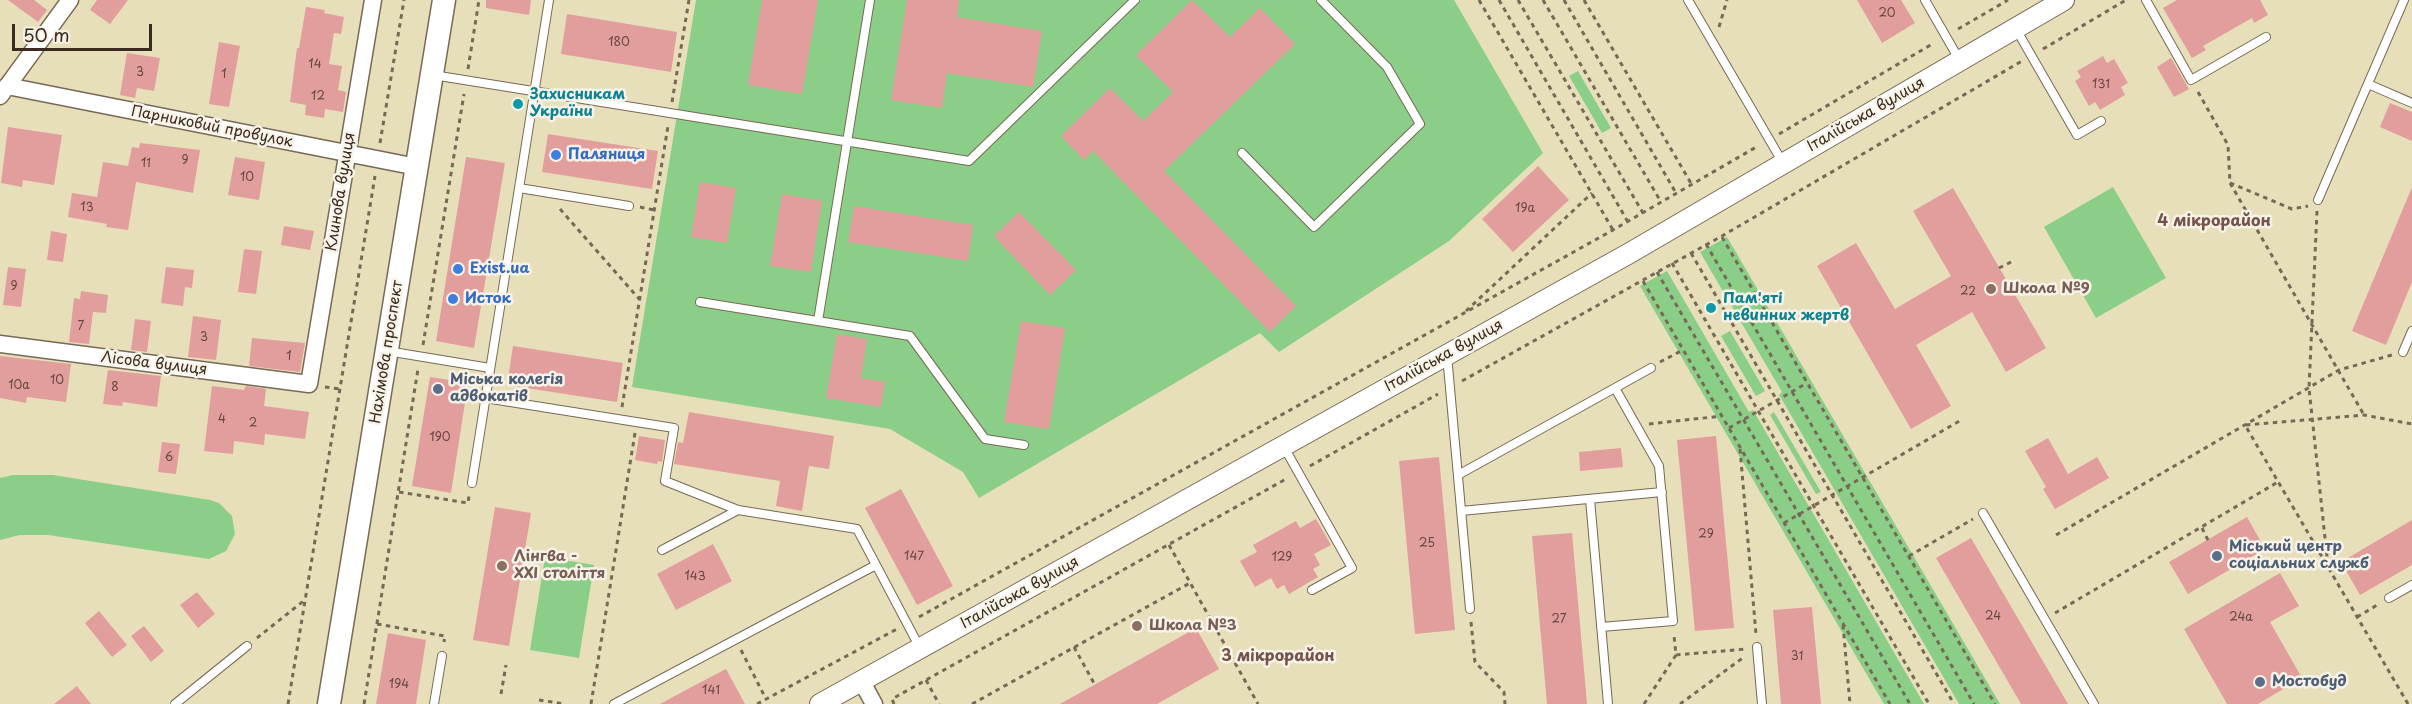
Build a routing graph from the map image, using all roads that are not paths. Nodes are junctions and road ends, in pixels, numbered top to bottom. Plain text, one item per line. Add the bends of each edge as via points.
1 (70, 0) edge
2 (373, 0) edge
3 (444, 0) edge
4 (549, 0) edge
5 (870, 0) edge
6 (1135, 0) edge
7 (1322, 0) edge
8 (1688, 0) edge
9 (1925, 0) edge
10 (2062, 0) edge
11 (2146, 0) edge
12 (2404, 0) edge
13 (2015, 28) junction
14 (2266, 37) dead end
15 (1960, 61) junction
16 (432, 75) junction
17 (2368, 84) junction
18 (4, 91) edge
19 (535, 91) junction
20 (2412, 103) edge
21 (2101, 121) dead end
22 (847, 141) junction
23 (348, 153) junction
24 (1242, 153) dead end
25 (1784, 163) junction
26 (417, 167) junction
27 (519, 188) junction
28 (2318, 201) road end
29 (629, 206) dead end
30 (700, 302) dead end
31 (818, 321) junction
32 (2412, 331) edge
33 (0, 344) edge
34 (387, 351) junction
35 (2403, 352) road end
36 (1447, 355) junction
37 (490, 368) junction
38 (1651, 368) road end
39 (309, 384) joint
40 (1616, 388) junction
41 (485, 398) junction
42 (1024, 445) dead end
43 (1284, 446) junction
44 (1458, 475) junction
45 (472, 483) dead end
46 (1662, 492) junction
47 (1590, 499) junction
48 (738, 510) junction
49 (1461, 511) junction
50 (1983, 513) road end
51 (662, 550) dead end
52 (876, 565) junction
53 (2412, 585) edge
54 (1312, 590) dead end
55 (2389, 598) road end
56 (1470, 609) road end
57 (1601, 627) junction
58 (247, 646) road end
59 (1758, 647) road end
60 (921, 649) junction
61 (442, 656) dead end
62 (862, 682) junction
63 (175, 704) edge
64 (329, 704) edge
65 (434, 704) edge
66 (614, 704) edge
67 (820, 704) edge
68 (874, 704) edge
69 (1608, 704) edge
70 (1762, 704) edge
71 (2094, 704) edge

1 - 18 street
2 - 23 street, Клинова вулиця
3 - 16 main road, Нахімова проспект
4 - 19 lane
5 - 22 lane
6 - 22 lane via 969,161
7 - 24 lane via 1387,67 1420,124 1314,227
8 - 25 lane
9 - 15 lane
10 - 13 street, Італійська вулиця
11 - 14 lane via 2191,80
12 - 17 lane
13 - 15 street, Італійська вулиця
13 - 21 lane via 2077,135
15 - 25 street, Італійська вулиця
16 - 19 lane
16 - 26 main road, Нахімова проспект
17 - 20 lane
17 - 28 lane
18 - 23 street, Парниковий провулок
19 - 22 lane
19 - 27 lane
22 - 31 lane
23 - 26 street, Парниковий провулок
23 - 39 street, Клинова вулиця
25 - 36 street, Італійська вулиця
26 - 34 main road, Нахімова проспект
27 - 29 lane
27 - 37 lane
30 - 31 lane
31 - 42 lane via 910,336 985,439
32 - 35 lane
33 - 39 street, Лісова вулиця
34 - 37 lane
34 - 64 main road, Нахімова проспект
36 - 43 street, Італійська вулиця
36 - 44 lane
37 - 41 lane
38 - 40 lane
40 - 44 lane
40 - 46 lane via 1659,466
41 - 45 lane
41 - 48 lane via 674,428 665,481
43 - 54 lane via 1352,568
43 - 60 street, Італійська вулиця
44 - 49 lane
46 - 47 lane
46 - 57 lane via 1673,621
47 - 49 lane
47 - 57 lane
48 - 51 lane
48 - 52 lane via 857,529
49 - 56 lane
50 - 71 lane
52 - 60 lane
52 - 66 lane
53 - 55 lane
57 - 69 lane
58 - 63 lane
59 - 70 lane
60 - 62 street, Італійська вулиця
61 - 65 lane
62 - 67 street, Італійська вулиця
62 - 68 street

